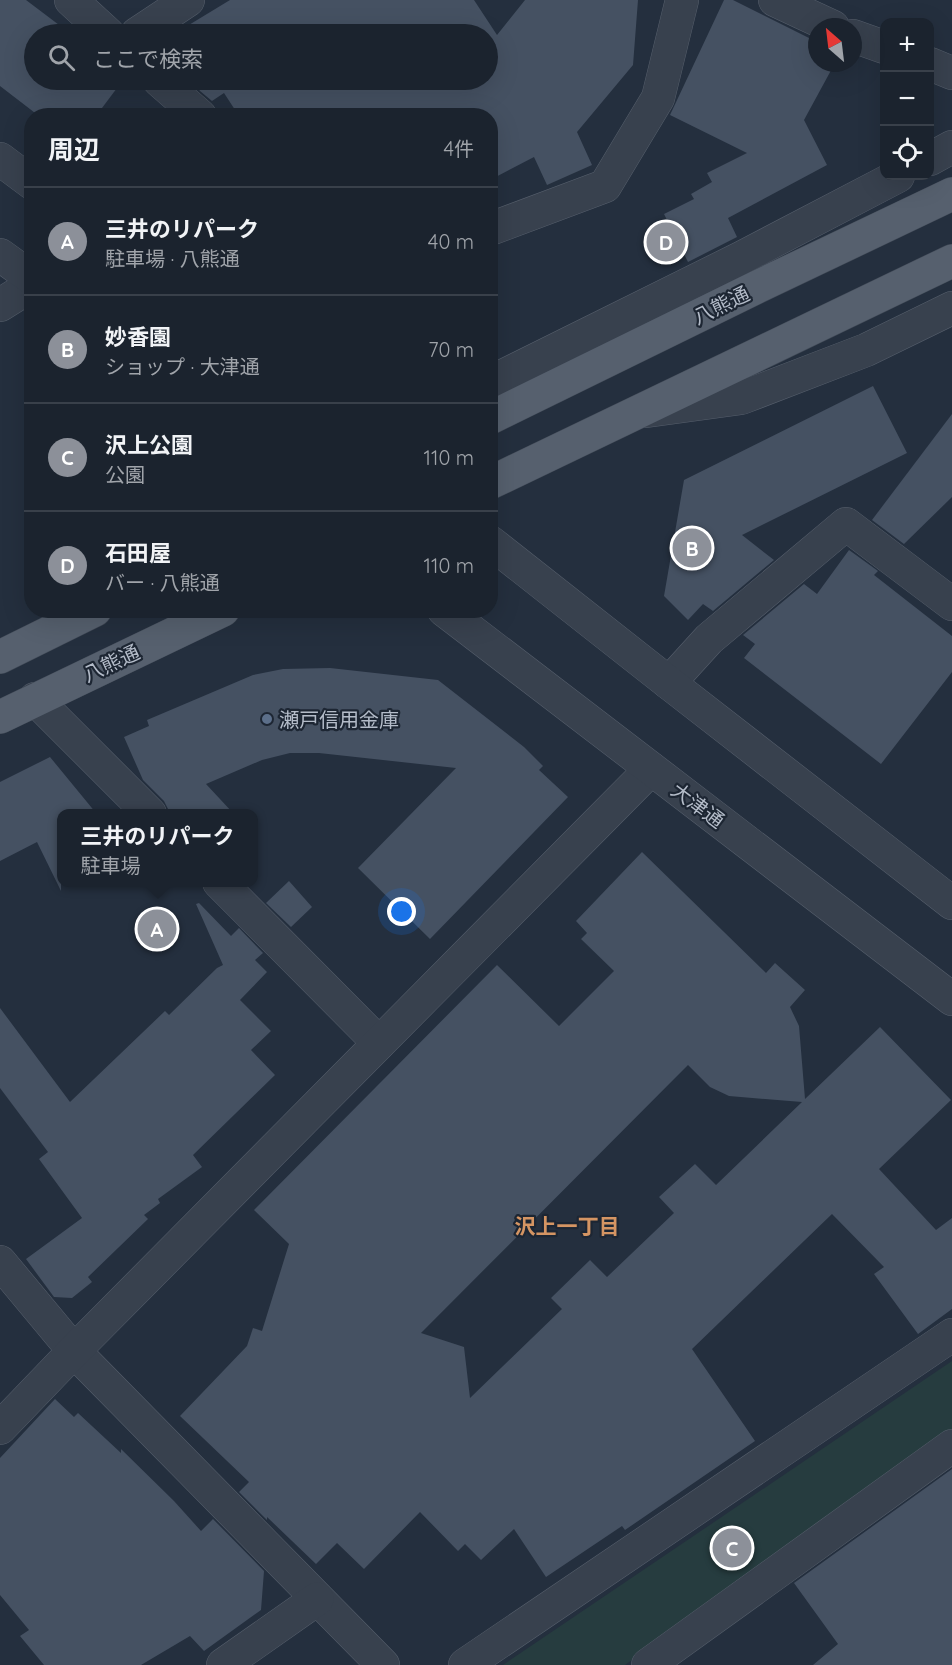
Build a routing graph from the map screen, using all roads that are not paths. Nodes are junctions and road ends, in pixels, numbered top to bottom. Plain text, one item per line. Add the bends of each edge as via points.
1 (188, 0) edge
2 (682, 0) edge
3 (775, 0) edge
4 (74, 1) edge
5 (814, 18) edge
6 (98, 24) edge
7 (152, 24) edge
8 (862, 39) edge
9 (880, 45) edge
10 (934, 66) edge
11 (952, 73) edge
12 (170, 90) edge
13 (191, 108) edge
14 (952, 147) edge
15 (934, 157) edge
16 (0, 159) edge
17 (24, 177) edge
18 (890, 180) edge
19 (952, 194) edge
20 (498, 227) edge
21 (0, 255) edge
22 (952, 261) edge
23 (24, 272) edge
24 (24, 290) edge
25 (0, 305) edge
26 (952, 308) edge
27 (498, 379) edge
28 (638, 412) junction
29 (498, 414) edge
30 (498, 479) edge
31 (498, 548) edge
32 (952, 604) edge
33 (79, 618) edge
34 (206, 618) edge
35 (454, 618) edge
36 (0, 657) edge
37 (669, 683) junction
38 (35, 699) junction
39 (0, 717) edge
40 (651, 769) junction
41 (146, 809) edge
42 (224, 887) edge
43 (952, 903) edge
44 (952, 999) edge
45 (379, 1043) junction
46 (0, 1262) edge
47 (952, 1335) edge
48 (74, 1352) junction
49 (0, 1428) edge
50 (952, 1446) edge
51 (317, 1599) junction
52 (223, 1665) edge
53 (383, 1665) edge
54 (465, 1665) edge
55 (648, 1665) edge

1 - 7 street
2 - 20 street via 658,98 605,186
3 - 5 street
4 - 6 street
8 - 9 street
10 - 11 street
12 - 13 street
14 - 15 street
16 - 17 street
18 - 27 street
19 - 29 main road, 八熊通
21 - 23 street
22 - 28 main road
24 - 25 street
26 - 28 street via 866,350 741,398
28 - 30 main road
31 - 37 street
32 - 37 street via 846,524 709,639
33 - 36 main road
34 - 38 main road, 八熊通
35 - 40 street, 大津通
37 - 43 street
38 - 39 main road, 八熊通
38 - 41 street
40 - 44 street, 大津通
40 - 45 street
42 - 45 street
45 - 48 street
46 - 48 street
47 - 54 street
48 - 49 street
48 - 51 street
50 - 55 street
51 - 52 street
51 - 53 street

